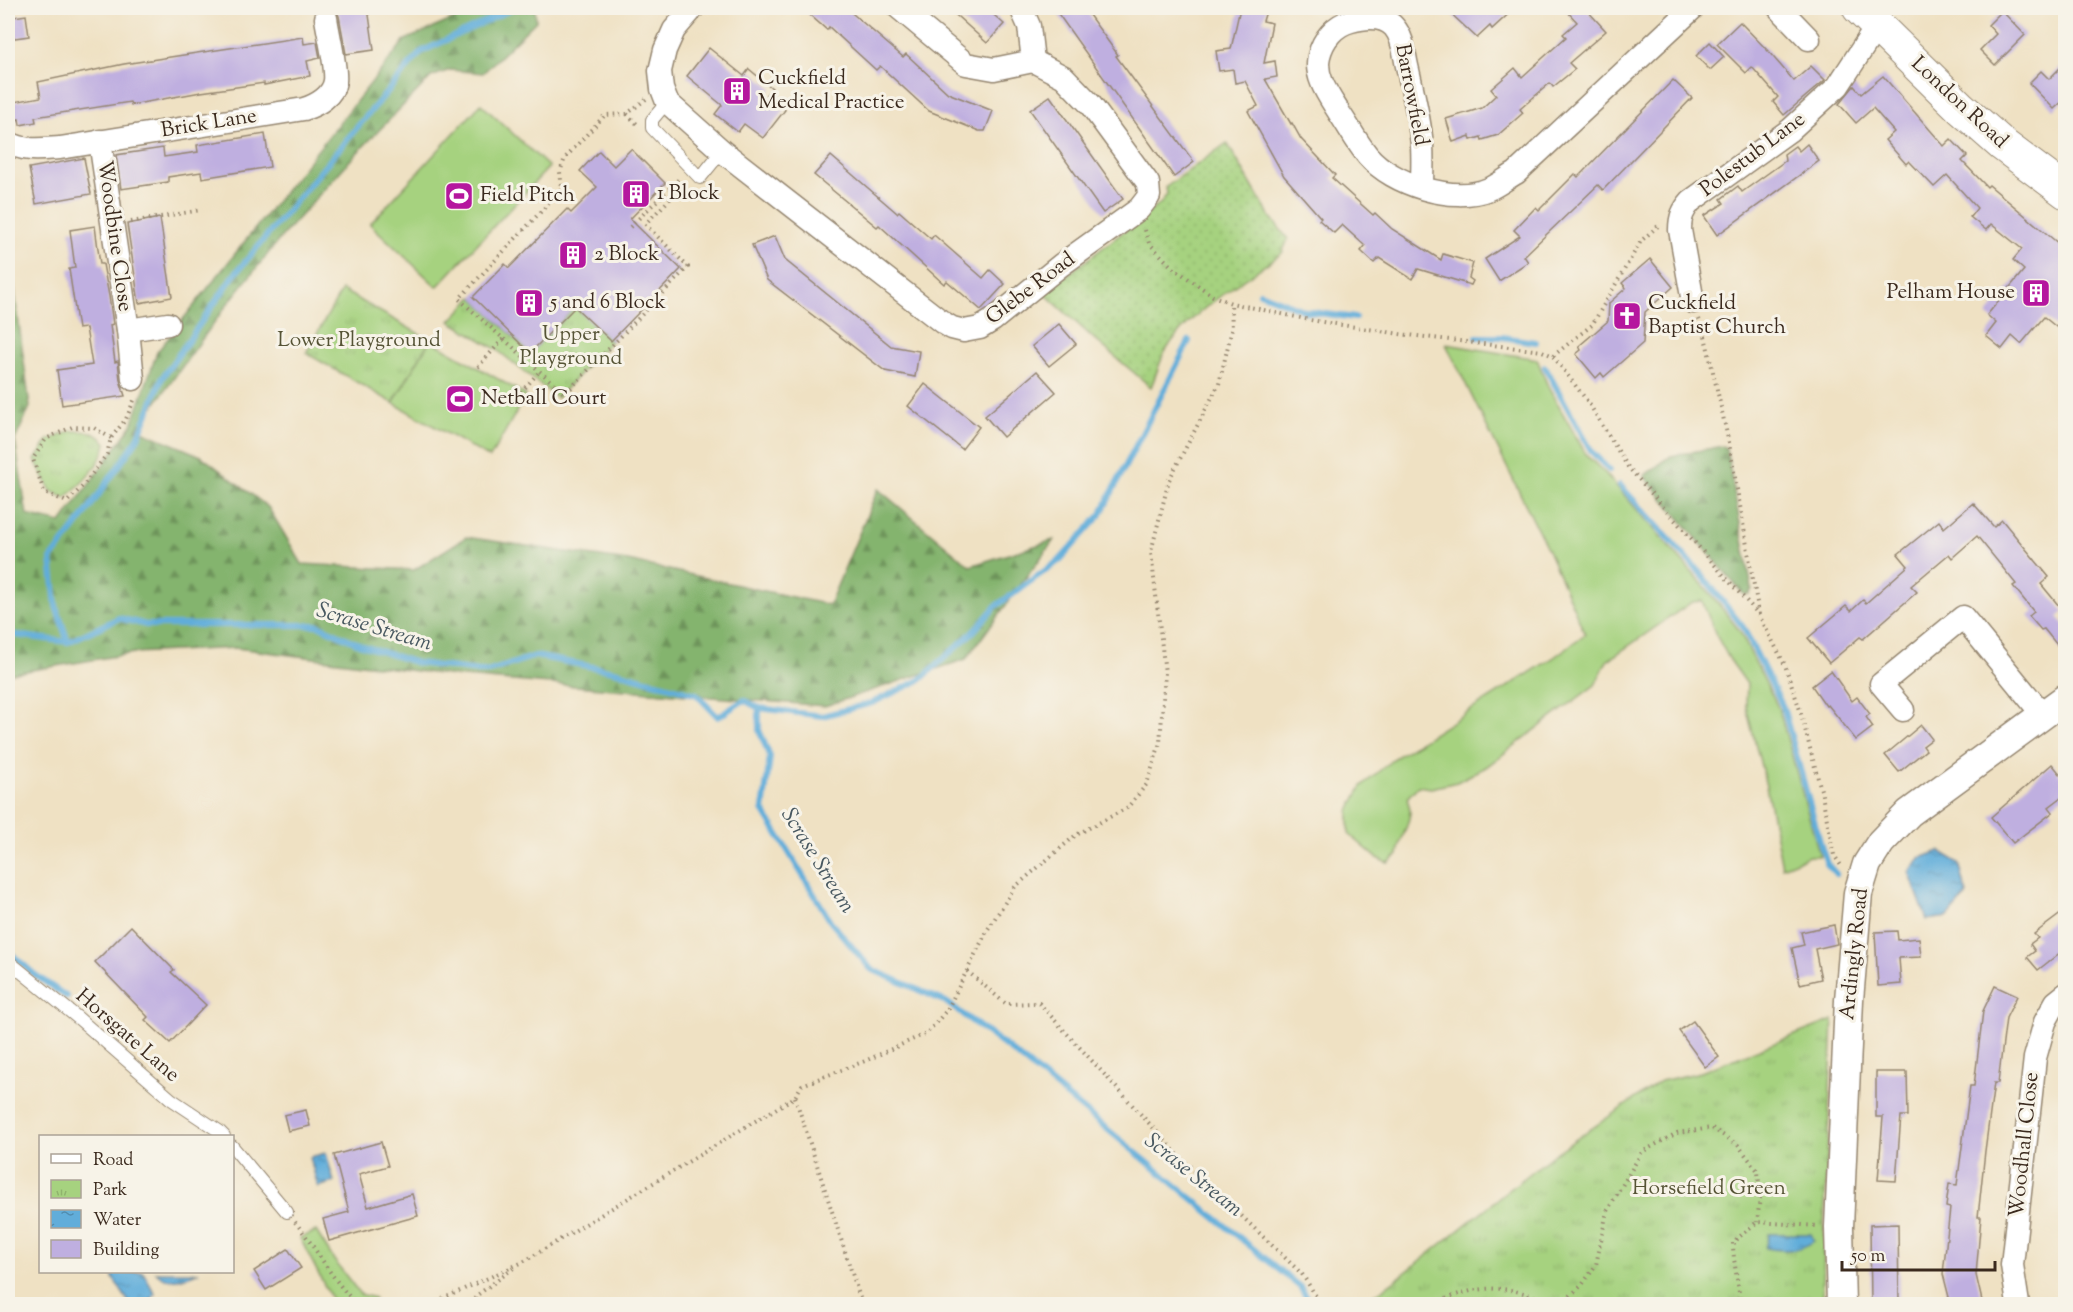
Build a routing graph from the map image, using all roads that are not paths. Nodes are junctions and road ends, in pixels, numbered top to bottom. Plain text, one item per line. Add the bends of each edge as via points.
1 (693, 8) edge
2 (899, 8) edge
3 (1021, 8) edge
4 (1693, 8) edge
5 (1779, 8) edge
6 (1868, 17) edge
7 (326, 18) dead end
8 (1809, 39) dead end
9 (1033, 61) junction
10 (664, 96) junction
11 (100, 141) junction
12 (8, 142) edge
13 (722, 151) junction
14 (2063, 186) edge
15 (1422, 187) junction
16 (1693, 302) road end
17 (168, 324) dead end
18 (128, 330) junction
19 (133, 379) road end
20 (2066, 698) edge
21 (1903, 710) dead end
22 (2043, 715) junction
23 (8, 961) edge
24 (2066, 993) edge
25 (222, 1135) edge
26 (234, 1148) edge
27 (287, 1212) road end
28 (1841, 1305) edge
29 (2018, 1305) edge

1 - 10 street via 674,30 665,50 660,70
2 - 9 street via 966,64 993,69
3 - 9 street via 1029,26
4 - 15 street, Barrowfield via 1516,173 1471,194
5 - 8 street
6 - 14 main road, London Road via 2003,145
6 - 16 street, Polestub Lane via 1838,86 1790,130 1684,210 1680,219
7 - 11 street, Brick Lane via 335,80 315,106
9 - 13 street, Glebe Road via 1064,77 1090,104 1148,183 1149,196 1139,209 980,328 964,332 942,322
10 - 13 street, Glebe Road
10 - 13 lane via 652,128 700,178
11 - 12 street, Brick Lane via 35,150
11 - 18 street, Woodbine Close
15 - 15 street, Barrowfield via 1387,173 1368,156 1325,91 1318,57 1333,30 1347,22 1382,19 1400,36 1416,105
17 - 18 street, Woodbine Close
18 - 19 street, Woodbine Close
20 - 22 street, Ardingly Road
21 - 22 street via 1881,684 1963,617
22 - 28 street, Ardingly Road via 1909,813 1881,842 1867,864 1858,893 1849,1000 1839,1227
23 - 25 lane, Horsgate Lane via 171,1100
24 - 29 street, Woodhall Close via 2045,1022 2035,1058 2012,1265
26 - 27 lane

